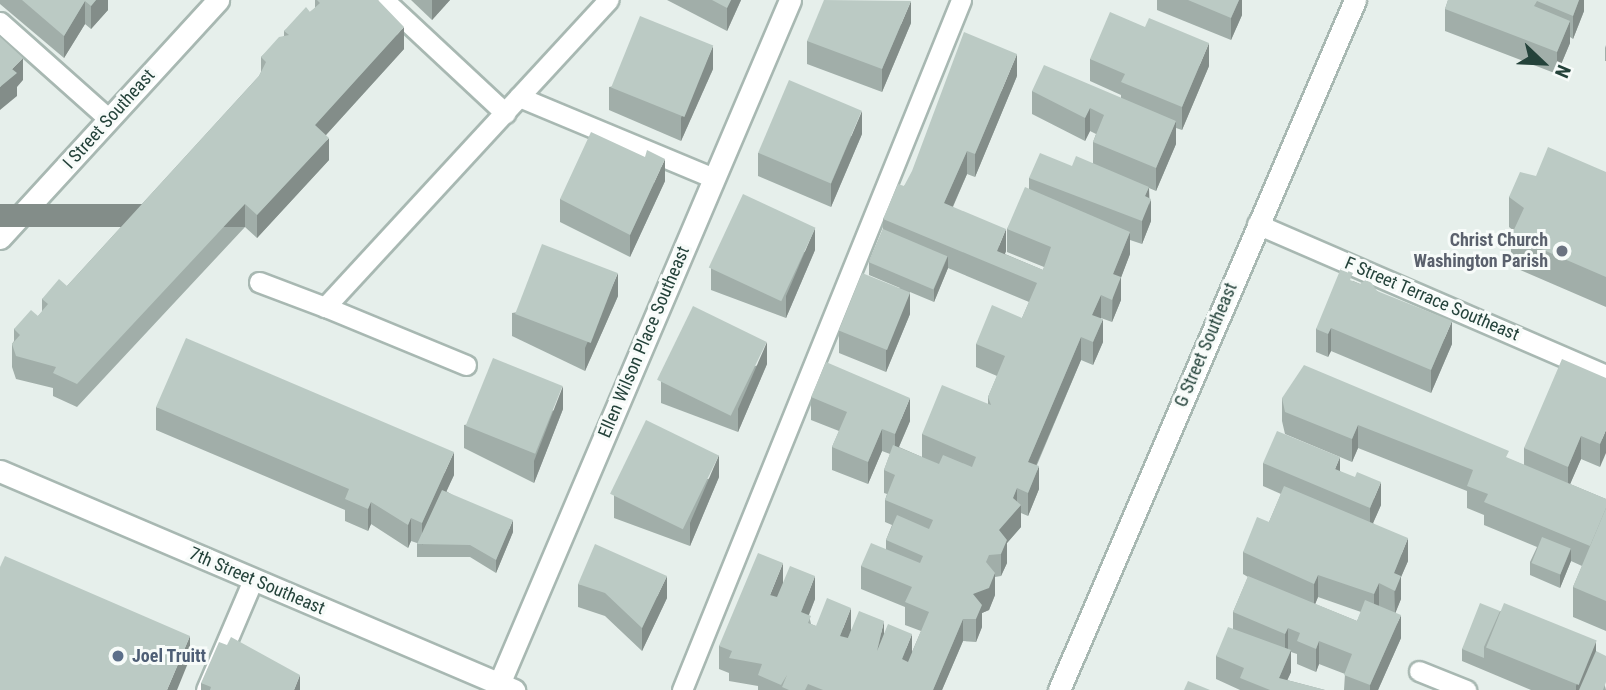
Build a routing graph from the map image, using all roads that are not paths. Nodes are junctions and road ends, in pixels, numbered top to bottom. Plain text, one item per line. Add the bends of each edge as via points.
1 (218, 0) edge
2 (384, 0) edge
3 (608, 0) edge
4 (790, 0) edge
5 (961, 0) edge
6 (1355, 0) edge
7 (0, 22) edge
8 (519, 97) junction
9 (505, 113) junction
10 (108, 119) junction
11 (714, 178) junction
12 (1257, 224) junction
13 (0, 239) edge
14 (259, 282) dead end
15 (325, 307) junction
16 (466, 365) dead end
17 (1606, 375) edge
18 (0, 471) edge
19 (253, 580) junction
20 (1419, 671) dead end
21 (506, 687) edge
22 (206, 690) edge
23 (682, 690) edge
24 (1059, 690) edge
25 (1466, 690) edge

1 - 10 street, I Street Southeast
2 - 9 lane
3 - 8 lane
4 - 11 street, Ellen Wilson Place Southeast
5 - 23 lane
6 - 12 street, G Street Southeast
7 - 10 lane
8 - 9 lane
8 - 11 lane
9 - 15 lane
10 - 13 street, I Street Southeast
11 - 21 street, Ellen Wilson Place Southeast
12 - 17 lane, F Street Terrace Southeast
12 - 24 street, G Street Southeast
14 - 15 lane
15 - 16 lane
18 - 19 street, 7th Street Southeast
19 - 21 street, 7th Street Southeast
19 - 22 lane
20 - 25 lane

